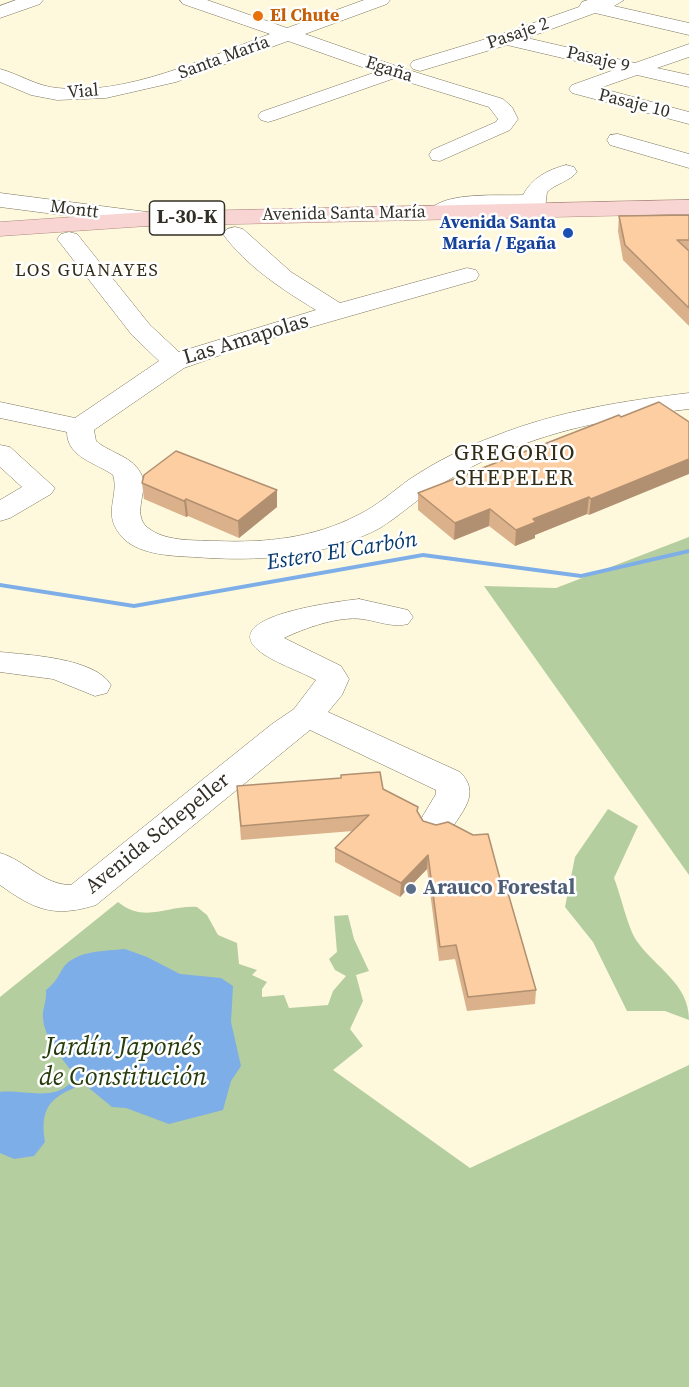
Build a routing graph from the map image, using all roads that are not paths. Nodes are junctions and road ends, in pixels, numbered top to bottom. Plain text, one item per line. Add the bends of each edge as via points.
1 (34, 0) edge
2 (189, 0) edge
3 (247, 0) edge
4 (381, 0) edge
5 (563, 0) edge
6 (615, 0) edge
7 (594, 8) junction
8 (218, 10) junction
9 (0, 12) edge
10 (689, 29) edge
11 (286, 35) junction
12 (506, 39) junction
13 (689, 50) edge
14 (420, 65) dead end
15 (637, 69) junction
16 (395, 72) junction
17 (0, 75) edge
18 (169, 78) joint
19 (689, 81) edge
20 (268, 116) dead end
21 (689, 118) edge
22 (618, 140) dead end
23 (440, 155) dead end
24 (689, 161) edge
25 (566, 171) dead end
26 (0, 200) edge
27 (689, 201) edge
28 (533, 206) junction
29 (689, 207) edge
30 (643, 208) junction
31 (147, 219) junction
32 (0, 228) edge
33 (235, 234) dead end
34 (69, 239) dead end
35 (467, 275) dead end
36 (337, 312) junction
37 (175, 362) junction
38 (689, 401) edge
39 (0, 410) edge
40 (80, 427) junction
41 (0, 453) edge
42 (0, 512) edge
43 (397, 617) dead end
44 (0, 662) edge
45 (95, 685) dead end
46 (293, 727) junction
47 (436, 824) edge
48 (0, 866) edge

1 - 9 street
2 - 8 street, Egaña
3 - 8 street
4 - 11 street, Santa María
5 - 7 street
6 - 7 street, Pasaje 2
7 - 10 street
7 - 12 street, Pasaje 2
8 - 11 street, Egaña
11 - 16 street, Egaña
11 - 18 street, Santa María
12 - 14 street, Pasaje 2
12 - 15 street, Pasaje 9
13 - 15 street
15 - 19 street, Pasaje 9
15 - 21 street, Pasaje 10 via 579,89
16 - 20 street
16 - 23 street, Egaña via 496,103 505,111 508,119 504,126
17 - 18 street, Vial via 56,94 110,90
22 - 24 street
25 - 28 street via 543,183 534,194
26 - 31 street, Montt
27 - 30 street
28 - 30 main road, Avenida Santa María / L-30-K
28 - 31 main road, Avenida Santa María / L-30-K
29 - 30 main road, Avenida Santa María / L-30-K
31 - 32 main road, Avenida Santa María / L-30-K
33 - 36 street via 270,268
34 - 37 street via 141,330
35 - 36 street, Las Amapolas
36 - 37 street, Las Amapolas
37 - 40 street, Las Amapolas
38 - 40 street via 615,411 523,434 442,471 386,511 348,531 304,544 248,551 170,546 142,537 126,517 127,472 89,452 80,438
39 - 40 street
41 - 42 street via 41,488
43 - 46 street, Avenida Schepeller via 359,609 302,617 267,633 271,644 329,673 333,679
44 - 45 street via 59,669
46 - 47 street via 325,723 448,781 454,795
46 - 48 street, Avenida Schepeller via 83,895 65,900 46,897

